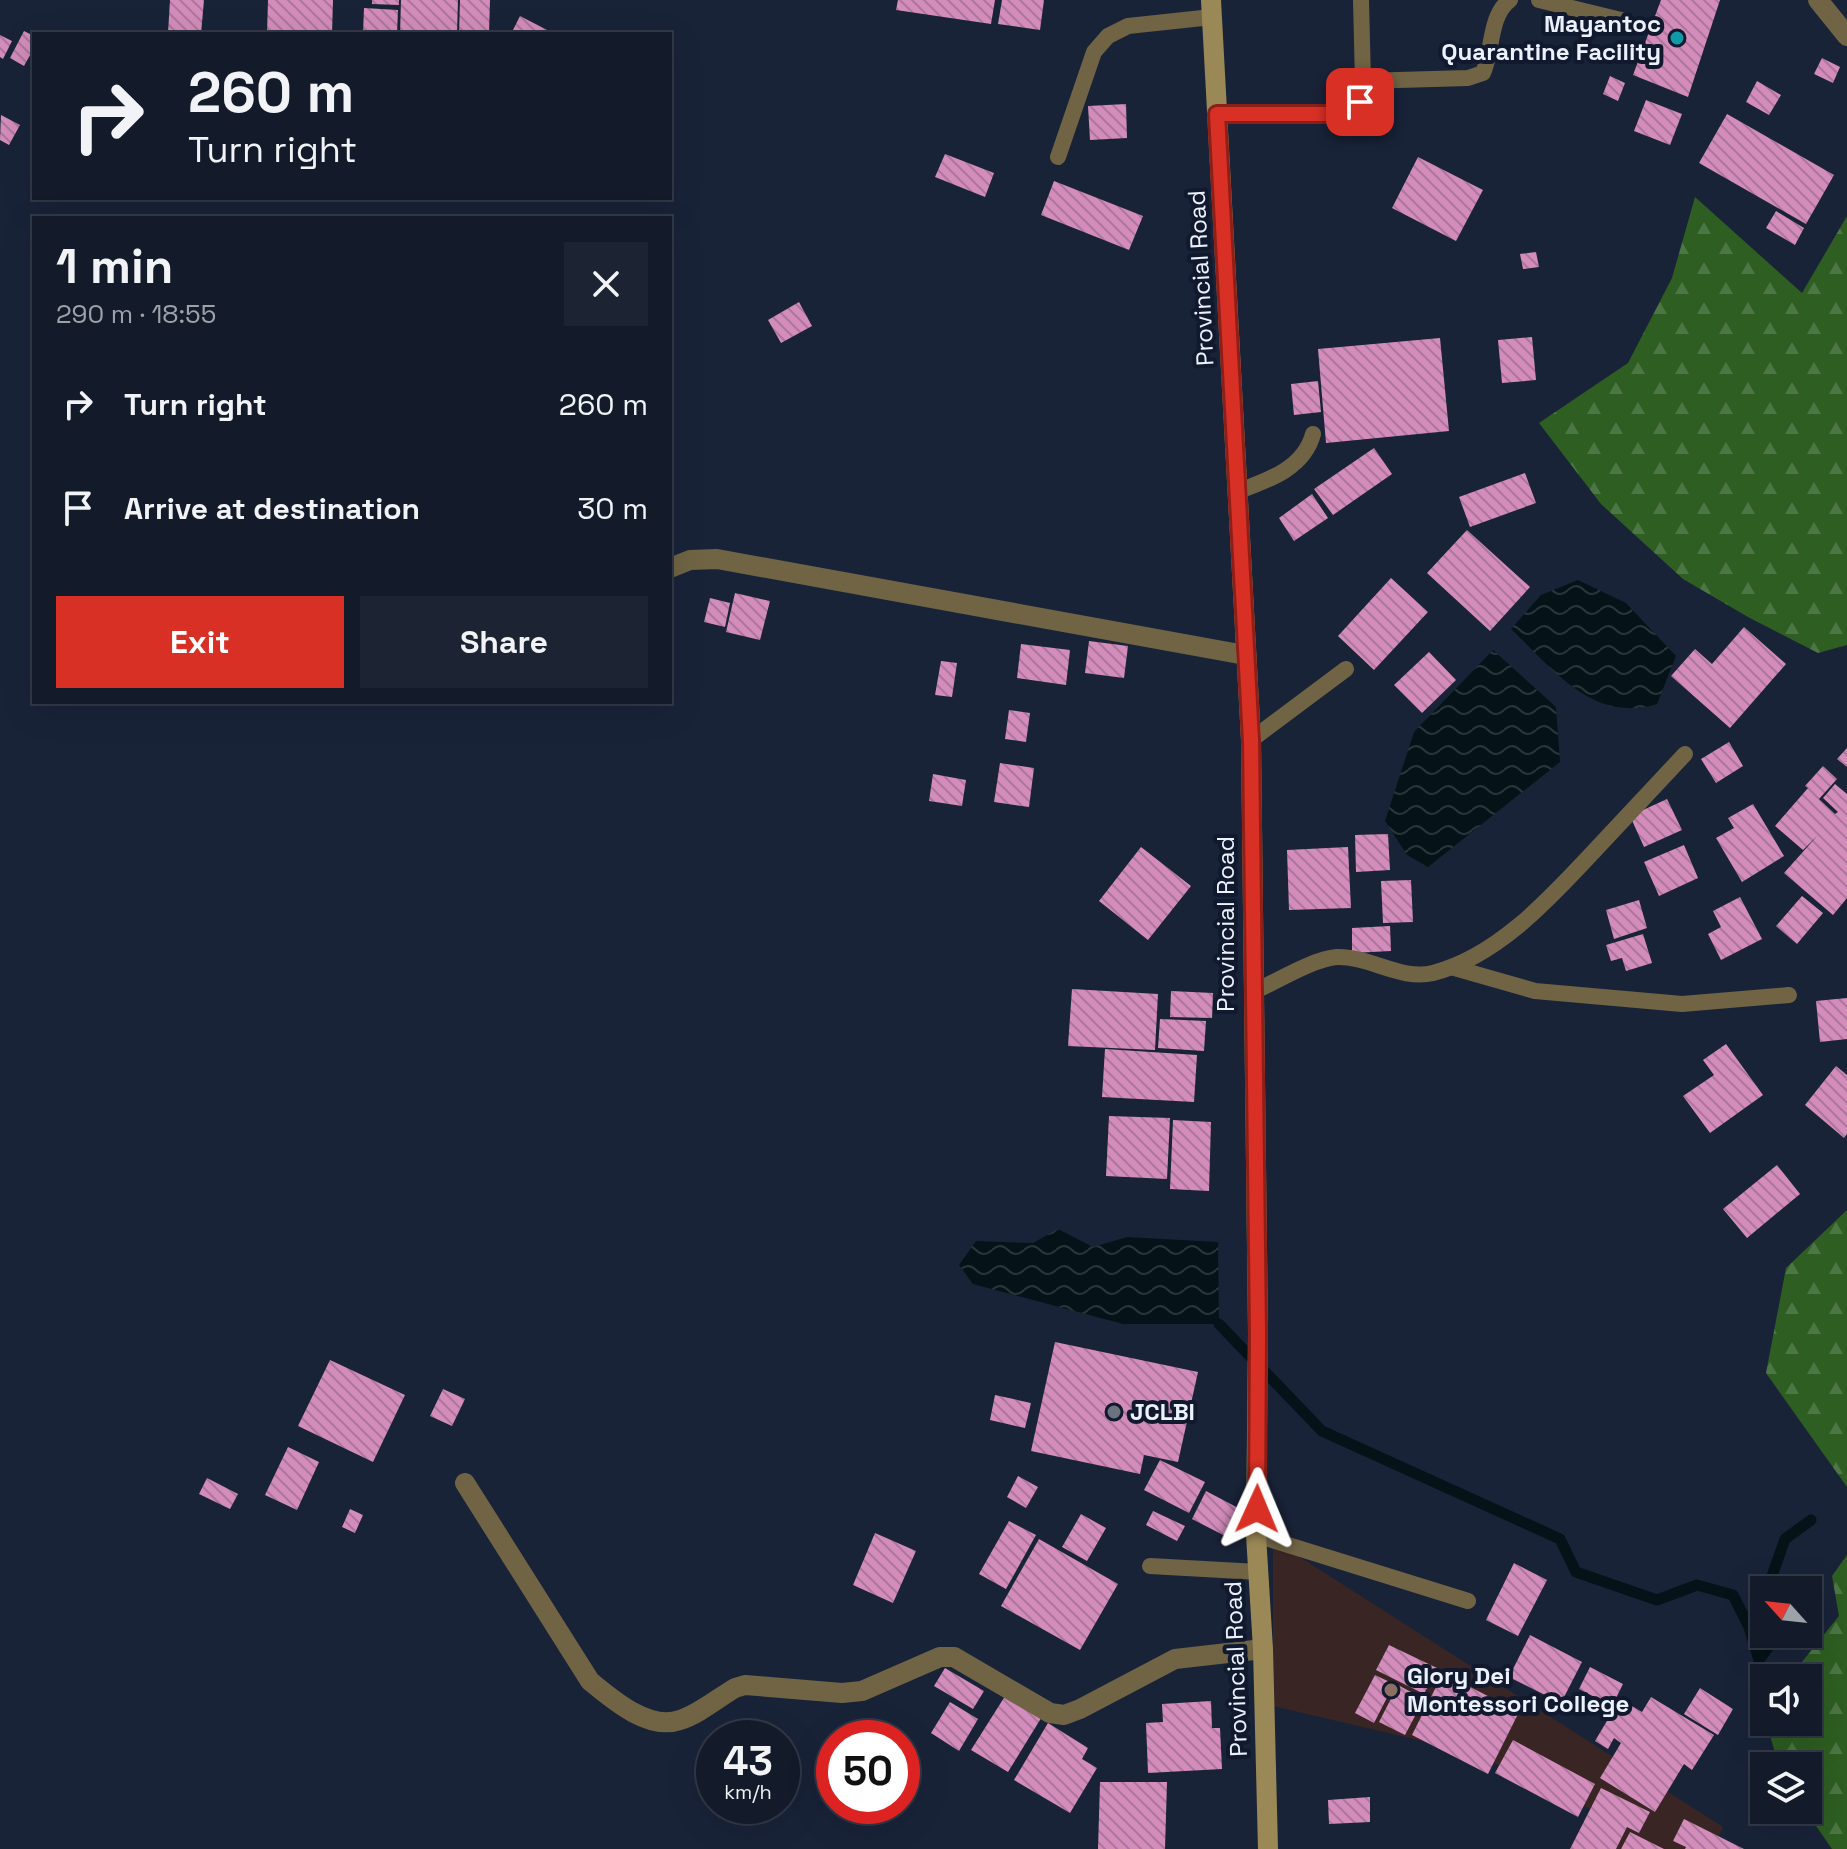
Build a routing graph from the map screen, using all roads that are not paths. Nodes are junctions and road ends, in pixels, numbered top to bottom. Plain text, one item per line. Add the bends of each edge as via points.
1 (1361, 0) edge
2 (1510, 0) edge
3 (1539, 0) edge
4 (1818, 0) edge
5 (1212, 9) edge
6 (1625, 21) dead end
7 (1847, 36) edge
8 (1363, 81) junction
9 (1217, 114) junction
10 (1058, 157) dead end
11 (1313, 434) dead end
12 (1239, 491) junction
13 (672, 567) edge
14 (1245, 655) junction
15 (1346, 669) dead end
16 (1251, 740) junction
17 (1685, 754) dead end
18 (1451, 967) junction
19 (1253, 992) junction
20 (1789, 995) dead end
21 (465, 1483) dead end
22 (1256, 1535) junction
23 (1150, 1566) dead end
24 (1258, 1572) junction
25 (1468, 1601) dead end
26 (1263, 1649) junction
27 (1268, 1849) edge

1 - 8 lane
2 - 8 lane via 1497,17 1483,73
3 - 6 lane
4 - 7 street
5 - 9 main road, Provincial Road
5 - 10 lane via 1128,26 1108,36 1094,52
8 - 9 lane via 1360,102 1346,114
9 - 12 main road, Provincial Road
11 - 12 lane via 1305,453 1283,473
12 - 14 main road, Provincial Road
13 - 14 street via 717,559
14 - 16 main road, Provincial Road
15 - 16 lane
16 - 19 main road, Provincial Road
17 - 18 lane via 1539,909 1504,937
18 - 19 lane via 1430,974 1335,957
18 - 20 lane via 1535,991 1682,1004
19 - 22 main road, Provincial Road
21 - 26 street via 590,1681 610,1698 661,1723 680,1720 745,1685 862,1691 940,1657 954,1657 1050,1713 1064,1715 1175,1659
22 - 24 main road, Provincial Road
22 - 25 lane
23 - 24 lane
24 - 26 main road, Provincial Road
26 - 27 main road, Provincial Road

